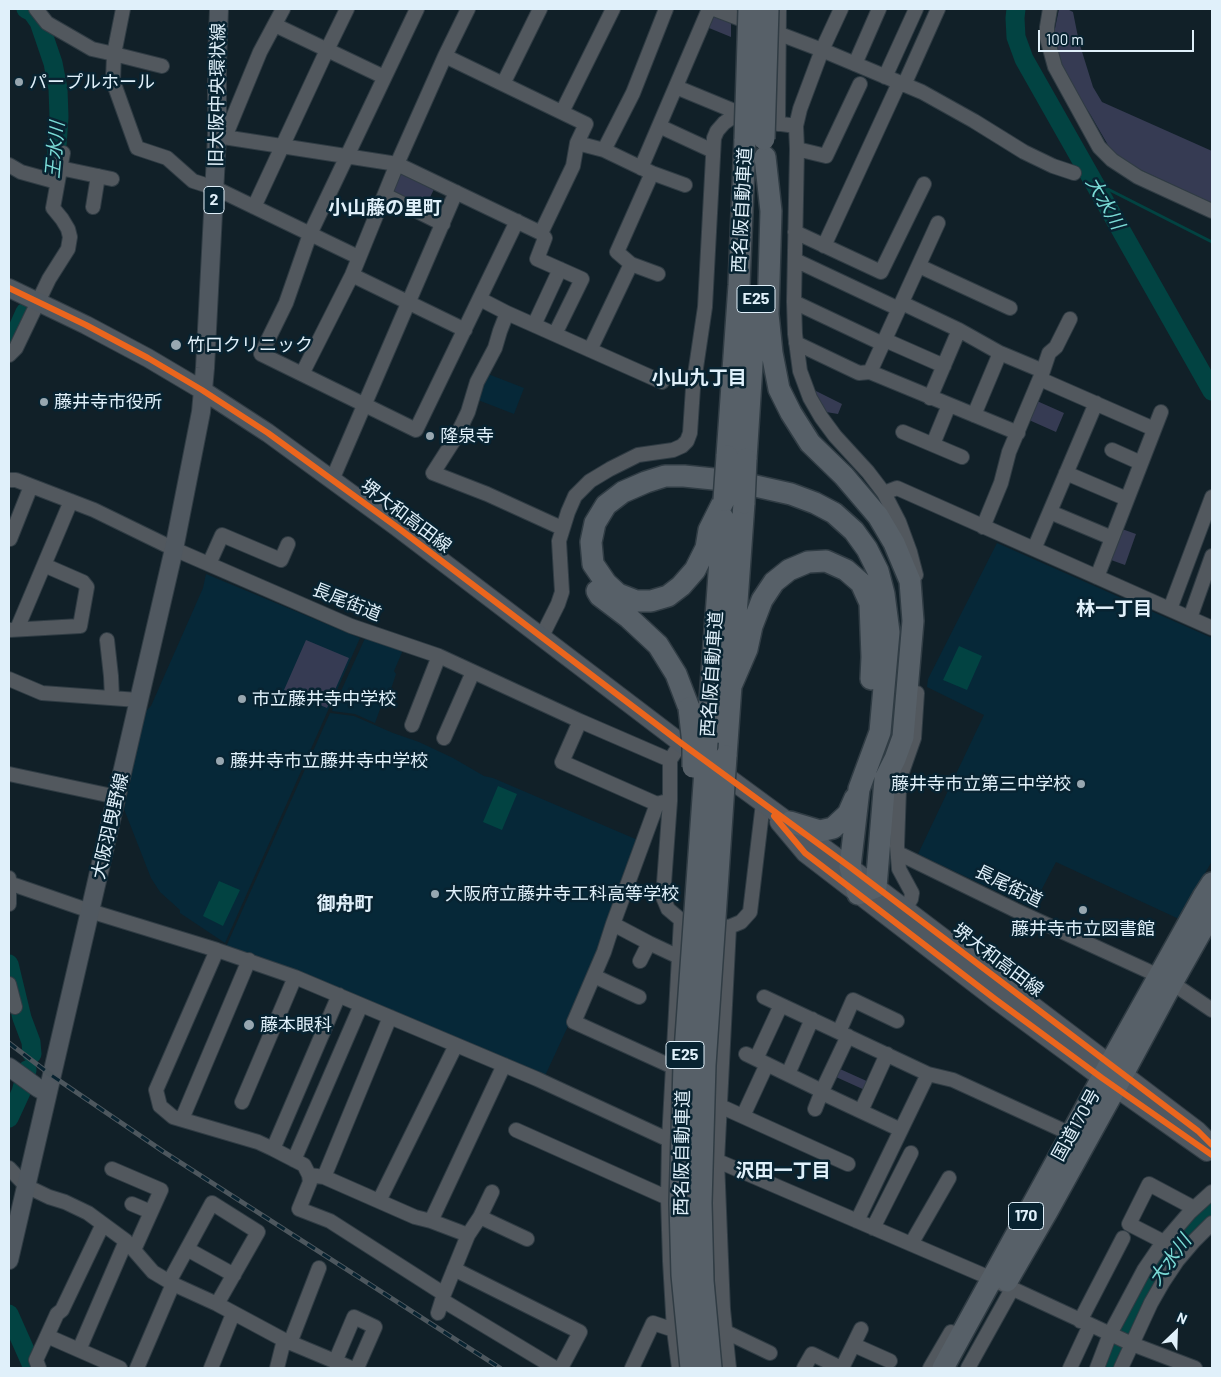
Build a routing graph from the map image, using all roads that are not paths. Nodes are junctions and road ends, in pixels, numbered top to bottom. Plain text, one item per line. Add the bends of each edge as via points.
1 (36, 9) edge
2 (123, 9) edge
3 (219, 9) edge
4 (283, 9) edge
5 (348, 9) edge
6 (417, 9) edge
7 (468, 9) edge
8 (540, 9) edge
9 (613, 9) edge
10 (666, 9) edge
11 (709, 9) edge
12 (714, 9) edge
13 (768, 9) edge
14 (779, 9) edge
15 (841, 9) edge
16 (879, 9) edge
17 (916, 9) edge
18 (938, 9) edge
19 (1050, 9) edge
20 (742, 12) edge
21 (275, 25) junction
22 (779, 34) junction
23 (327, 50) junction
24 (822, 50) junction
25 (114, 54) junction
26 (445, 56) junction
27 (855, 64) junction
28 (162, 66) dead end
29 (384, 77) junction
30 (885, 77) junction
31 (503, 84) junction
32 (860, 84) dead end
33 (902, 84) junction
34 (676, 87) junction
35 (562, 112) junction
36 (739, 115) junction
37 (659, 126) junction
38 (796, 126) junction
39 (221, 136) junction
40 (763, 140) junction
41 (577, 142) junction
42 (283, 146) junction
43 (797, 149) junction
44 (604, 150) junction
45 (713, 150) junction
46 (63, 153) dead end
47 (346, 156) junction
48 (397, 164) junction
49 (9, 166) edge
50 (60, 168) junction
51 (646, 170) junction
52 (1074, 173) dead end
53 (58, 182) junction
54 (924, 184) dead end
55 (684, 185) dead end
56 (215, 188) junction
57 (456, 192) junction
58 (385, 195) junction
59 (93, 207) dead end
60 (254, 207) junction
61 (1212, 210) edge
62 (517, 221) junction
63 (938, 223) dead end
64 (442, 224) junction
65 (795, 232) junction
66 (541, 233) junction
67 (310, 234) junction
68 (824, 246) junction
69 (358, 257) junction
70 (795, 260) junction
71 (631, 264) junction
72 (919, 266) junction
73 (560, 269) junction
74 (352, 274) junction
75 (658, 274) dead end
76 (9, 288) edge
77 (480, 299) junction
78 (38, 301) junction
79 (794, 302) junction
80 (408, 303) junction
81 (900, 306) junction
82 (1010, 308) dead end
83 (507, 313) junction
84 (1070, 319) dead end
85 (534, 325) junction
86 (465, 330) junction
87 (959, 330) junction
88 (555, 334) junction
89 (884, 342) junction
90 (796, 343) junction
91 (590, 350) junction
92 (1000, 353) junction
93 (9, 356) edge
94 (944, 366) junction
95 (870, 372) junction
96 (302, 374) junction
97 (1042, 375) junction
98 (662, 382) dead end
99 (202, 390) junction
100 (930, 398) junction
101 (1096, 403) junction
102 (364, 404) junction
103 (949, 405) junction
104 (1161, 412) dead end
105 (974, 415) junction
106 (1154, 429) junction
107 (903, 432) dead end
108 (1018, 433) junction
109 (932, 444) junction
110 (1112, 450) dead end
111 (962, 456) dead end
112 (1141, 463) junction
113 (1066, 473) junction
114 (9, 480) edge
115 (332, 480) junction
116 (31, 486) junction
117 (884, 493) junction
118 (1212, 497) edge
119 (1127, 499) junction
120 (734, 501) junction
121 (71, 502) junction
122 (1050, 512) junction
123 (983, 526) junction
124 (562, 527) junction
125 (1112, 538) junction
126 (10, 539) dead end
127 (288, 544) dead end
128 (174, 549) junction
129 (1034, 549) junction
130 (1212, 556) edge
131 (209, 564) junction
132 (44, 565) junction
133 (1097, 577) junction
134 (1170, 609) junction
135 (1190, 618) junction
136 (1212, 628) edge
137 (13, 629) edge
138 (541, 638) junction
139 (107, 640) dead end
140 (439, 656) junction
141 (473, 672) junction
142 (9, 679) edge
143 (731, 686) junction
144 (112, 698) junction
145 (138, 700) junction
146 (580, 721) junction
147 (412, 725) dead end
148 (444, 738) dead end
149 (681, 743) junction
150 (894, 759) junction
151 (670, 760) junction
152 (9, 774) edge
153 (859, 789) junction
154 (117, 797) junction
155 (664, 803) junction
156 (763, 803) junction
157 (790, 822) junction
158 (898, 853) junction
159 (850, 867) junction
160 (9, 881) edge
161 (1212, 883) edge
162 (867, 890) junction
163 (9, 904) edge
164 (905, 909) junction
165 (90, 911) junction
166 (1212, 912) edge
167 (688, 916) junction
168 (613, 924) junction
169 (729, 927) junction
170 (649, 943) junction
171 (217, 950) junction
172 (679, 957) junction
173 (249, 960) junction
174 (640, 961) dead end
175 (594, 976) junction
176 (295, 977) junction
177 (1165, 980) junction
178 (9, 984) edge
179 (339, 995) junction
180 (639, 997) dead end
181 (764, 997) dead end
182 (361, 1004) junction
183 (781, 1005) junction
184 (15, 1007) dead end
185 (1212, 1010) edge
186 (390, 1017) junction
187 (812, 1020) junction
188 (897, 1021) dead end
189 (843, 1034) junction
190 (456, 1045) junction
191 (887, 1054) junction
192 (756, 1059) junction
193 (504, 1065) junction
194 (673, 1067) junction
195 (788, 1074) junction
196 (928, 1074) junction
197 (20, 1075) edge
198 (1113, 1076) junction
199 (822, 1092) junction
200 (47, 1093) junction
201 (242, 1102) dead end
202 (720, 1106) junction
203 (815, 1109) dead end
204 (861, 1111) junction
205 (743, 1116) junction
206 (182, 1119) junction
207 (516, 1130) dead end
208 (901, 1130) junction
209 (1071, 1134) junction
210 (669, 1140) junction
211 (1212, 1145) edge
212 (273, 1149) junction
213 (911, 1153) dead end
214 (1212, 1155) edge
215 (294, 1160) junction
216 (717, 1161) junction
217 (848, 1164) dead end
218 (9, 1168) edge
219 (112, 1169) dead end
220 (309, 1175) junction
221 (324, 1177) junction
222 (949, 1178) dead end
223 (26, 1186) junction
224 (492, 1192) dead end
225 (1212, 1192) edge
226 (668, 1198) junction
227 (379, 1201) junction
228 (132, 1204) dead end
229 (1194, 1208) junction
230 (151, 1212) junction
231 (480, 1217) junction
232 (857, 1221) junction
233 (431, 1222) junction
234 (1212, 1223) edge
235 (103, 1224) junction
236 (874, 1228) junction
237 (468, 1235) junction
238 (1123, 1238) dead end
239 (527, 1239) dead end
240 (1164, 1242) junction
241 (911, 1244) junction
242 (130, 1245) junction
243 (187, 1249) junction
244 (9, 1260) edge
245 (318, 1268) dead end
246 (454, 1269) junction
247 (234, 1275) junction
248 (998, 1282) junction
249 (171, 1283) junction
250 (441, 1302) junction
251 (217, 1304) junction
252 (233, 1314) junction
253 (1085, 1323) junction
254 (861, 1329) dead end
255 (674, 1330) junction
256 (726, 1332) junction
257 (1112, 1335) junction
258 (47, 1336) junction
259 (287, 1342) junction
260 (1130, 1343) junction
261 (854, 1345) junction
262 (79, 1350) junction
263 (770, 1353) dead end
264 (890, 1361) dead end
265 (331, 1363) edge
266 (39, 1368) edge
267 (120, 1368) edge
268 (137, 1368) edge
269 (211, 1368) edge
270 (277, 1368) edge
271 (351, 1368) edge
272 (357, 1368) edge
273 (555, 1368) edge
274 (561, 1368) edge
275 (632, 1368) edge
276 (679, 1368) edge
277 (691, 1368) edge
278 (710, 1368) edge
279 (729, 1368) edge
280 (804, 1368) edge
281 (842, 1368) edge
282 (930, 1368) edge
283 (943, 1368) edge
284 (956, 1368) edge
285 (968, 1368) edge
286 (1070, 1368) edge
287 (1097, 1368) edge
288 (1121, 1368) edge
289 (1195, 1368) edge

1 - 25 street via 47,23 92,49
2 - 25 street
3 - 39 main road, 旧大阪中央環状線 / 2 via 217,62
4 - 21 street
5 - 23 street
6 - 29 street
7 - 26 street
8 - 31 street
9 - 35 street
10 - 44 street via 633,93
11 - 34 street
12 - 20 street
13 - 40 highway, 西名阪自動車道 / E25, bridge
14 - 22 street
15 - 24 street
16 - 27 street
17 - 30 street
18 - 33 street
19 - 61 street via 1047,38 1055,67 1099,146 1112,160 1138,177
20 - 22 street
20 - 36 street
20 - 40 highway, 西名阪自動車道 / E25, bridge
21 - 23 street
21 - 39 street
22 - 24 street
22 - 40 street
23 - 29 street
23 - 42 street
24 - 27 street
24 - 38 street
25 - 28 street
25 - 56 street via 113,81 136,148 167,158 193,181
26 - 31 street
26 - 48 street
27 - 30 street
29 - 47 street
30 - 33 street
31 - 35 street
32 - 43 street via 826,156
33 - 52 street via 922,92 1024,152
33 - 68 street
34 - 36 street
34 - 37 street
35 - 41 street via 586,124
36 - 40 street
36 - 45 street via 717,131
37 - 45 street
37 - 51 street
38 - 40 street
38 - 43 street
39 - 42 street
39 - 56 main road, 旧大阪中央環状線 / 2
40 - 120 highway, 西名阪自動車道 / E25, bridge via 739,285
40 - 150 highway via 771,211 768,314 779,389 810,443 878,516 910,581 913,621 903,737
41 - 44 street
41 - 66 street via 572,166
42 - 47 street
42 - 60 street
43 - 65 street
44 - 51 street
45 - 124 street via 705,307 687,441 673,450 638,455 590,481 576,496
46 - 50 street
47 - 48 street
47 - 67 street
48 - 57 street
48 - 58 street
49 - 53 street
50 - 53 street
50 - 59 street via 105,177
51 - 55 street
51 - 71 street via 617,252
53 - 78 street via 53,208 68,229 68,249
54 - 68 street via 881,272
56 - 60 street
56 - 99 main road, 旧大阪中央環状線 / 2
57 - 62 street
57 - 64 street
58 - 64 street
58 - 69 street
60 - 67 street
62 - 66 street
62 - 77 street
63 - 72 street
64 - 80 street
65 - 68 street
65 - 70 street
66 - 73 street via 546,238 537,258
67 - 69 street
67 - 96 street via 286,303 261,354
69 - 74 street
70 - 79 street
70 - 81 street
71 - 75 street
71 - 91 street
72 - 81 street
72 - 82 street
73 - 85 street
73 - 88 street via 582,279
74 - 80 street
74 - 96 street
76 - 78 main road, 堺大和高田線
77 - 83 street
77 - 86 street
78 - 93 street
78 - 99 main road, 堺大和高田線
79 - 89 street
79 - 90 street
80 - 86 street
80 - 102 street
81 - 87 street
81 - 89 street
83 - 85 street
83 - 124 street via 496,348 478,382 468,412 433,472
84 - 97 street via 1056,347 1049,353
85 - 88 street
86 - 102 street via 416,430
87 - 92 street
87 - 94 street
88 - 91 street
89 - 94 street
89 - 95 street
90 - 95 street via 859,373
90 - 117 street via 800,371 821,418
91 - 98 street
92 - 97 street
92 - 105 street
94 - 100 street
95 - 100 street
96 - 102 street
97 - 101 street
97 - 108 street
99 - 115 main road, 堺大和高田線 via 268,432
99 - 128 main road, 大阪羽曳野線 via 201,412
100 - 103 street
101 - 106 street
101 - 113 street
102 - 115 street
103 - 105 street
103 - 109 street
104 - 106 street
105 - 108 street
106 - 112 street
107 - 109 street
108 - 123 street
109 - 111 street
110 - 112 street
112 - 119 street
113 - 119 street
113 - 122 street
114 - 116 street, 長尾街道
115 - 138 main road, 堺大和高田線
116 - 121 street, 長尾街道
116 - 126 street
117 - 123 street via 896,488
117 - 158 street via 910,552 922,613 914,738 899,789
118 - 134 street
119 - 125 street
120 - 143 highway, 西名阪自動車道 / E25
120 - 153 highway via 709,530 706,548 695,570 668,596 636,601 618,594 593,564 591,542 595,523 606,505 623,492 665,476 733,481 791,494 834,513 854,531 878,571 889,632 880,732
120 - 167 highway, 西名阪自動車道 / E25, bridge
121 - 128 street, 長尾街道
121 - 132 street
122 - 125 street
122 - 129 street
123 - 129 street
124 - 138 street via 559,541 562,592
125 - 133 street
127 - 131 street via 281,560 222,535
128 - 131 street, 長尾街道
128 - 145 main road, 大阪羽曳野線
129 - 133 street
130 - 135 street
131 - 140 street, 長尾街道 via 352,626
132 - 137 street
132 - 137 street via 83,582 87,587 80,626
133 - 134 street
134 - 135 street
135 - 136 street
138 - 149 main road, 堺大和高田線
139 - 144 street
140 - 141 street, 長尾街道
140 - 147 street
141 - 146 street, 長尾街道
141 - 148 street
142 - 144 street via 42,693
143 - 153 highway via 747,649 762,600 774,582 789,570 808,562 826,561 846,570 862,583 870,603 872,657
143 - 278 highway, 西名阪自動車道 / E25, bridge via 705,1065 701,1203
144 - 145 street
145 - 154 main road, 大阪羽曳野線
146 - 151 street, 長尾街道
146 - 155 street via 562,762
149 - 151 street
149 - 156 main road, 堺大和高田線
150 - 162 highway via 884,779
150 - 167 highway, bridge via 899,652 896,596 888,569 863,528 827,499 801,488 736,472 679,467 651,470 624,480 610,490 594,505 586,521 581,538 582,565 600,596 658,645 676,674 689,708 694,744
151 - 155 street
152 - 154 street
153 - 157 highway via 848,814 833,828 820,831
153 - 159 highway
154 - 165 main road, 大阪羽曳野線
155 - 167 street via 663,897 668,909
155 - 168 street
156 - 157 main road, 堺大和高田線
156 - 162 main road, 堺大和高田線 via 805,853
156 - 169 street via 750,912 741,922
157 - 159 main road, 堺大和高田線
158 - 164 street via 899,869 912,893
158 - 177 street, 長尾街道
159 - 162 highway
160 - 163 street
160 - 165 street
161 - 177 highway, 国道170号 / 170
162 - 164 main road, 堺大和高田線
162 - 198 main road, 堺大和高田線 via 995,999
164 - 198 main road, 堺大和高田線
165 - 171 street
165 - 200 main road, 大阪羽曳野線
166 - 177 highway, 国道170号 / 170
167 - 169 street
167 - 172 street
167 - 277 highway, 西名阪自動車道 / E25, bridge via 680,1204 682,1275
168 - 170 street
168 - 175 street
169 - 202 street
170 - 172 street
170 - 174 street
171 - 173 street
171 - 206 street via 156,1090 160,1106 173,1117
172 - 194 street
173 - 176 street
173 - 206 street
175 - 180 street
175 - 194 street via 574,1022
176 - 179 street
176 - 201 street
177 - 185 street, 長尾街道
177 - 198 highway, 国道170号 / 170
178 - 184 street
179 - 182 street
179 - 212 street
181 - 183 street
182 - 186 street
182 - 215 street
183 - 187 street
183 - 192 street
186 - 190 street
186 - 221 street
187 - 189 street
187 - 195 street
188 - 189 street via 853,1000
189 - 191 street
189 - 199 street
190 - 193 street
190 - 227 street
191 - 196 street
191 - 204 street
192 - 195 street
192 - 205 street
193 - 210 street
193 - 233 street
194 - 210 street
195 - 199 street
196 - 208 street
196 - 209 street via 953,1080
197 - 200 main road
198 - 209 highway, 国道170号 / 170
198 - 211 main road, 堺大和高田線 via 1198,1131
198 - 214 main road, 堺大和高田線
198 - 248 highway, 国道170号 / 170 via 1048,1210
199 - 203 street
199 - 204 street
200 - 223 main road, 大阪羽曳野線
202 - 205 street
202 - 216 street
204 - 208 street
205 - 217 street
206 - 212 street
207 - 226 street
208 - 232 street
209 - 248 highway, 国道170号 / 170
210 - 216 street
210 - 226 street
212 - 215 street
213 - 236 street
215 - 220 street via 304,1165
216 - 232 street
216 - 256 street
218 - 223 street
219 - 230 street via 161,1190
220 - 221 street
220 - 250 street via 310,1182 299,1209 330,1221
221 - 227 street
222 - 241 street
223 - 235 street via 88,1213
223 - 244 main road, 大阪羽曳野線
224 - 231 street
225 - 229 street
226 - 255 street
227 - 233 street
228 - 230 street
229 - 240 street
229 - 240 street via 1149,1184 1129,1224
230 - 242 street
231 - 237 street
231 - 239 street
232 - 236 street
233 - 237 street
234 - 260 street via 1177,1261
235 - 242 street
235 - 258 street
236 - 241 street
237 - 246 street
238 - 253 street
240 - 257 street via 1144,1270
241 - 248 street
242 - 249 street via 153,1272
242 - 262 street
243 - 247 street
243 - 247 street via 212,1203 258,1232
243 - 249 street
245 - 259 street
246 - 250 street
246 - 274 street via 580,1332
247 - 251 street
248 - 253 street
248 - 282 street
248 - 283 highway, 国道170号 / 170
248 - 284 highway, 国道170号 / 170
248 - 285 street
249 - 251 street
249 - 268 street
250 - 273 street
251 - 252 street
252 - 259 street
252 - 269 street
253 - 257 street
253 - 286 street
254 - 261 street
255 - 275 street via 653,1323
255 - 276 street
256 - 263 street
256 - 279 street
257 - 260 street
257 - 287 street
258 - 262 street
258 - 266 street via 36,1360
259 - 265 street
259 - 270 street
260 - 288 street
260 - 289 street
261 - 264 street
261 - 281 street
262 - 267 street
265 - 271 street
265 - 272 street via 354,1318 375,1327
280 - 281 street via 812,1354

